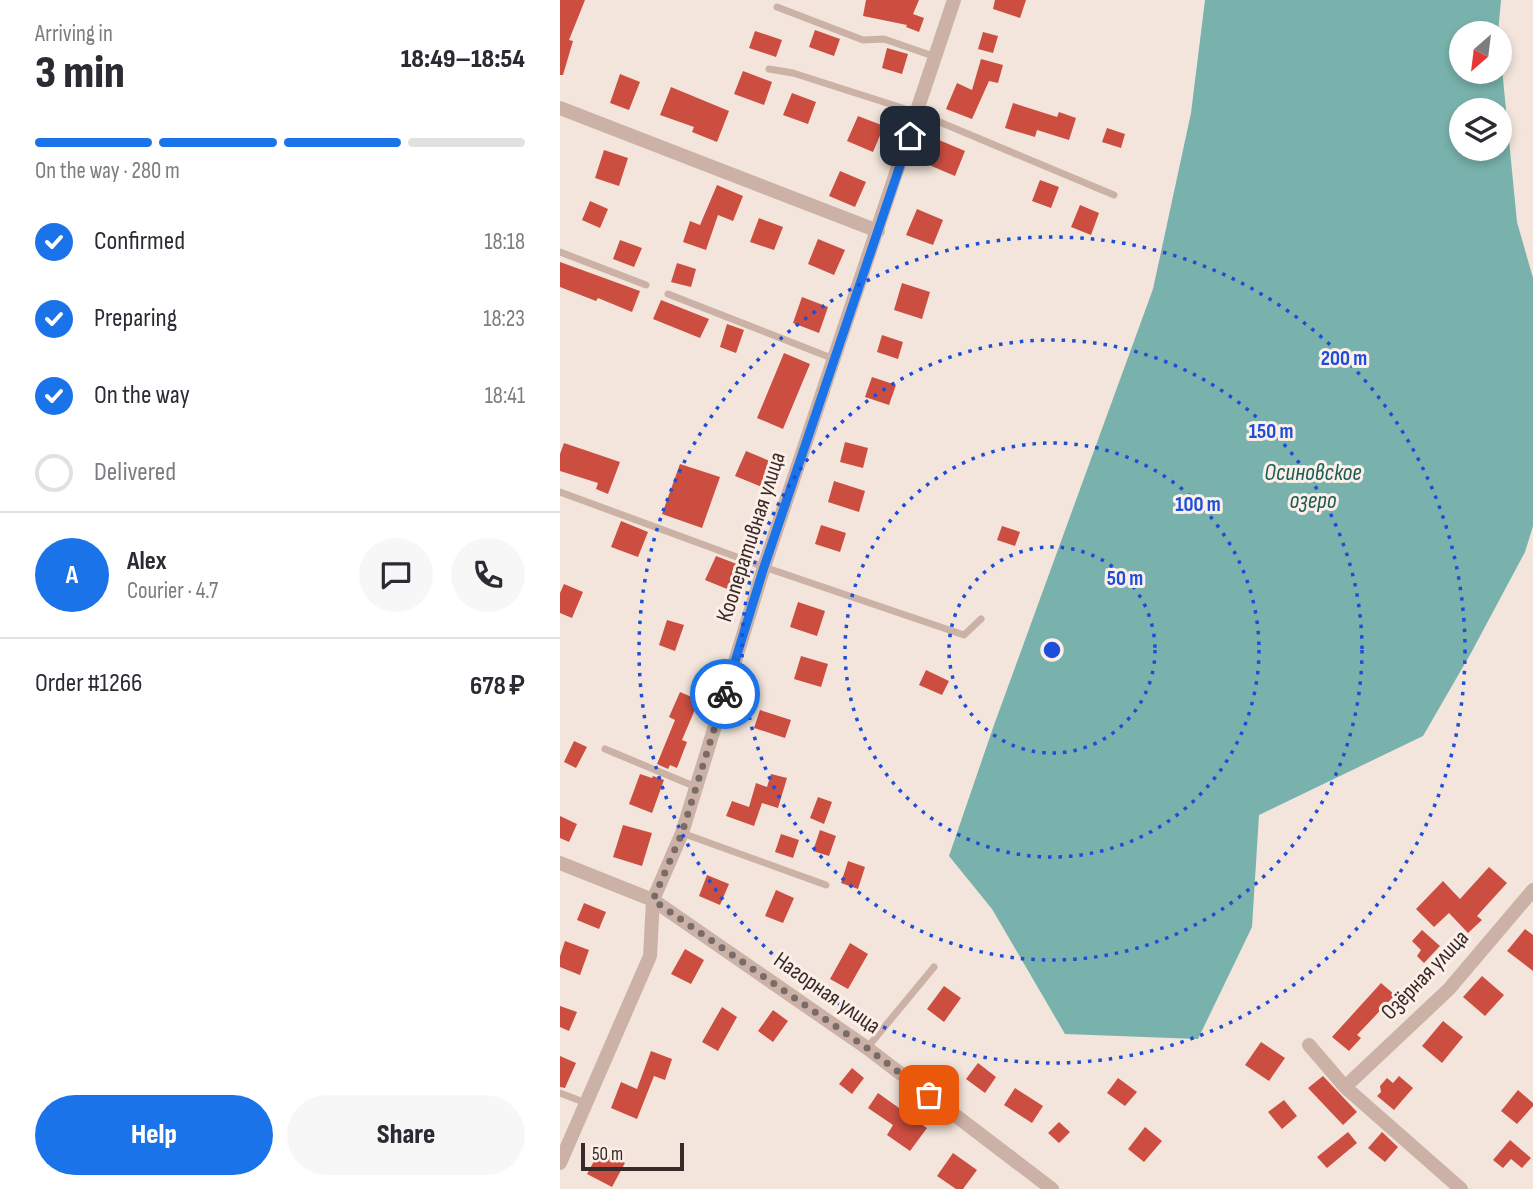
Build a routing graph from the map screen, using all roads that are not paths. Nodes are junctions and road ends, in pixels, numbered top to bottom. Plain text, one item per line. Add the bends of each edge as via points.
1 (954, 0) edge
2 (777, 7) dead end
3 (936, 57) junction
4 (769, 69) dead end
5 (560, 108) edge
6 (918, 113) junction
7 (1114, 195) dead end
8 (878, 231) junction
9 (560, 252) edge
10 (646, 285) dead end
11 (668, 294) dead end
12 (834, 359) junction
13 (560, 492) edge
14 (764, 567) junction
15 (981, 619) dead end
16 (605, 749) dead end
17 (696, 787) junction
18 (682, 833) junction
19 (560, 863) edge
20 (826, 885) dead end
21 (1533, 890) edge
22 (653, 900) junction
23 (934, 967) dead end
24 (1309, 1045) dead end
25 (867, 1048) junction
26 (1345, 1087) junction
27 (560, 1093) edge
28 (586, 1103) junction
29 (560, 1163) edge
30 (1052, 1189) edge
31 (1461, 1189) edge

1 - 3 street, Кооперативная улица
2 - 3 lane via 863,40 884,39
3 - 6 street, Кооперативная улица
4 - 6 lane
5 - 8 street
6 - 7 lane
6 - 8 street, Кооперативная улица
8 - 12 street, Кооперативная улица
9 - 10 lane
11 - 12 lane
12 - 14 street, Кооперативная улица
13 - 14 lane
14 - 15 lane via 964,635
14 - 17 street, Кооперативная улица
16 - 17 lane
17 - 18 street, Кооперативная улица
18 - 20 lane
18 - 22 street, Кооперативная улица
19 - 22 street, Нагорная улица
21 - 26 street, Озёрная улица via 1449,989
22 - 25 street, Нагорная улица
22 - 28 street, Кооперативная улица via 650,956
23 - 25 lane
24 - 26 street
25 - 30 street, Нагорная улица
26 - 31 street
27 - 28 lane
28 - 29 street, Кооперативная улица

